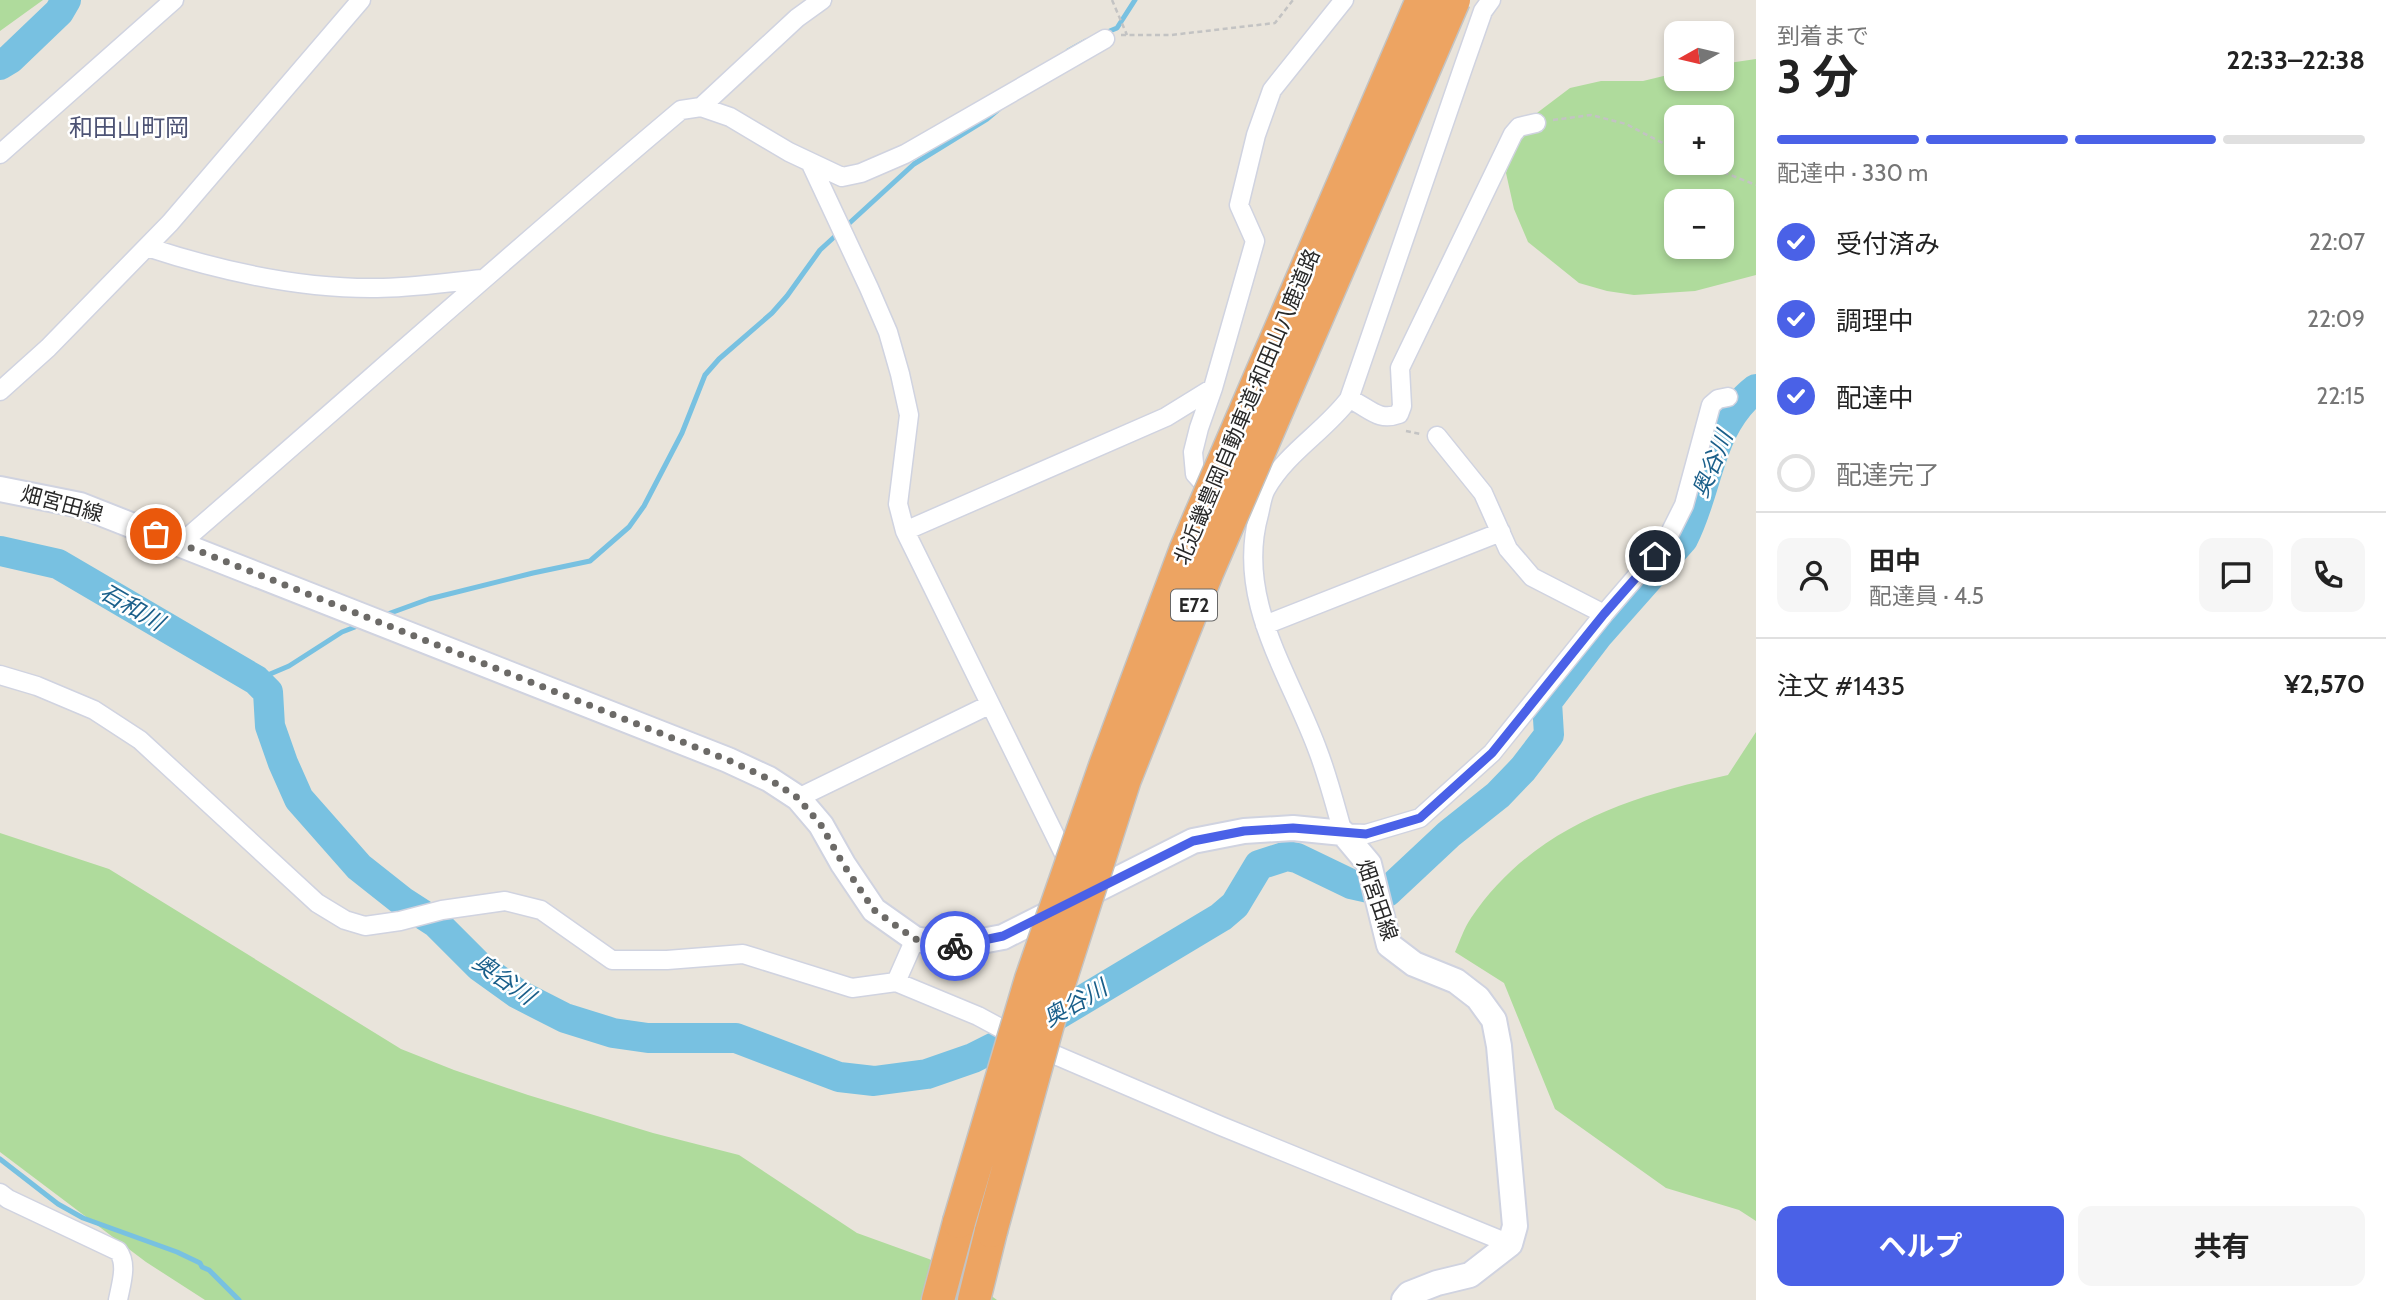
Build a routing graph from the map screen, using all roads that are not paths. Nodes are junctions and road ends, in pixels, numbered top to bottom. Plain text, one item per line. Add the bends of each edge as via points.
1 (174, 0) edge
2 (361, 0) edge
3 (822, 0) edge
4 (1344, 0) edge
5 (1422, 0) edge
6 (1454, 0) edge
7 (1491, 0) edge
8 (1105, 39) dead end
9 (701, 107) junction
10 (1535, 122) road end
11 (0, 154) edge
12 (810, 162) junction
13 (147, 247) junction
14 (483, 279) junction
15 (1213, 388) junction
16 (0, 391) edge
17 (1728, 397) dead end
18 (1349, 399) junction
19 (1437, 436) road end
20 (0, 489) edge
21 (905, 531) junction
22 (1501, 532) junction
23 (1253, 535) junction
24 (181, 543) junction
25 (1604, 614) junction
26 (1265, 625) junction
27 (0, 675) edge
28 (989, 705) junction
29 (798, 798) junction
30 (1343, 832) junction
31 (1085, 896) junction
32 (915, 939) junction
33 (896, 982) junction
34 (0, 1193) edge
35 (1510, 1244) junction
36 (118, 1300) edge
37 (938, 1300) edge
38 (974, 1300) edge
39 (1404, 1300) edge

1 - 11 street
2 - 13 street
3 - 9 street
4 - 15 street via 1272,90 1256,135 1239,205 1255,242
5 - 37 highway, 北近畿豊岡自動車道;和田山八鹿道路 / E72, bridge via 1185,551 1031,979
6 - 38 highway, 北近畿豊岡自動車道;和田山八鹿道路 / E72, bridge via 1207,573 1125,779 1059,984
7 - 18 street via 1483,11
8 - 12 street via 905,153 861,173 842,177
9 - 12 street via 730,117
9 - 14 street via 681,110
10 - 18 street via 1513,134 1400,368 1399,414 1379,417
12 - 21 street via 888,332 900,374 909,415 898,504
13 - 14 street via 198,264 322,287 378,288
13 - 16 street
14 - 24 street
15 - 21 street via 1166,417
15 - 23 street via 1193,452 1195,474
17 - 25 street via 1711,405 1684,505 1665,543
18 - 23 street via 1288,458 1265,490
19 - 22 street via 1483,493
20 - 24 main road, 畑宮田線 via 80,505
21 - 28 street
22 - 25 street via 1507,549 1532,578
22 - 26 street
23 - 26 street via 1252,574
24 - 29 main road, 畑宮田線 via 728,760
25 - 30 street via 1492,753 1420,818 1366,834
26 - 30 street via 1318,751
27 - 33 street via 94,710 140,740 317,903 345,920 365,926 505,901 541,910 612,960 743,954 852,988
28 - 29 street
28 - 31 street
29 - 32 main road, 畑宮田線 via 821,825 874,910
30 - 31 main road, 畑宮田線 via 1256,830 1193,841
30 - 35 main road, 畑宮田線 via 1369,864 1389,945 1414,964 1456,981 1478,998 1494,1020 1515,1226
31 - 32 main road, 畑宮田線 via 1003,936 955,946
32 - 33 street
33 - 35 street via 1196,1115
34 - 36 street via 118,1251 123,1266
35 - 39 main road via 1470,1275 1437,1283

